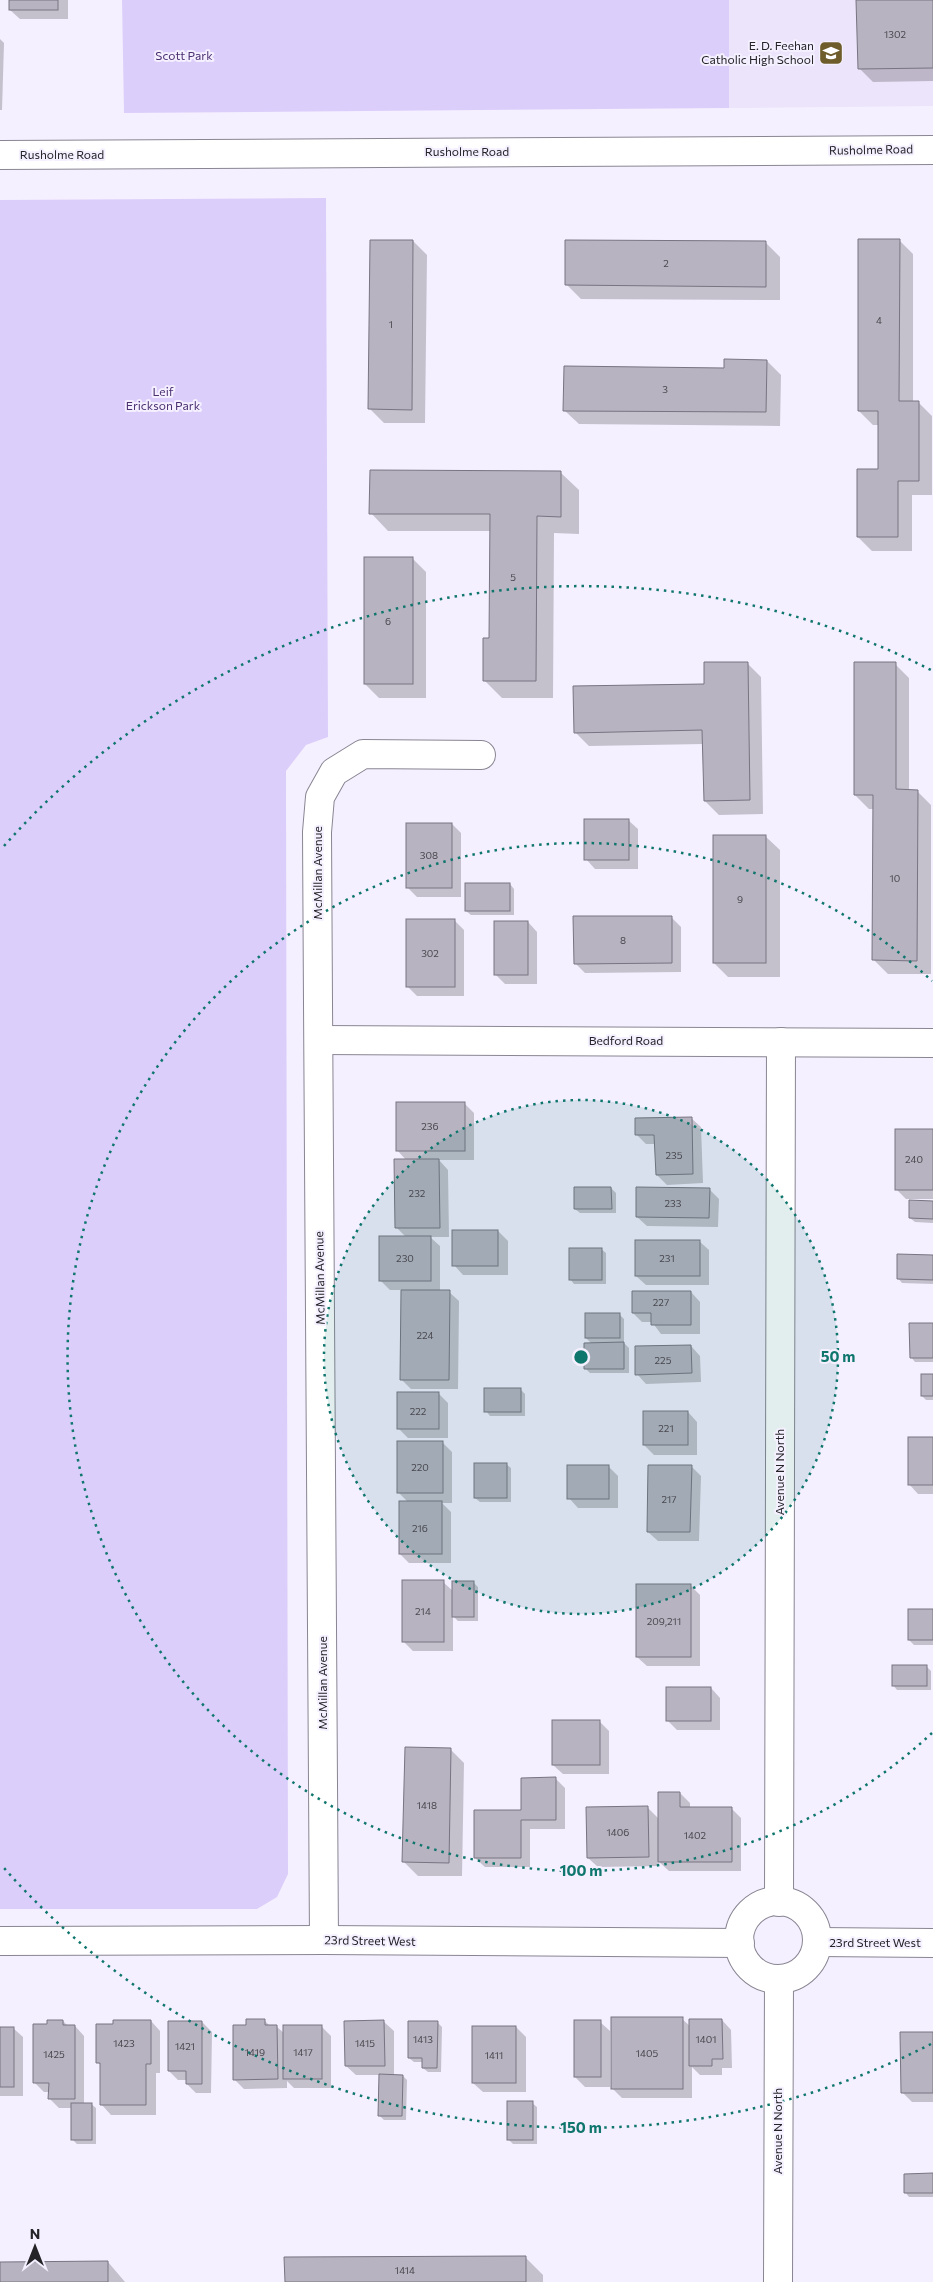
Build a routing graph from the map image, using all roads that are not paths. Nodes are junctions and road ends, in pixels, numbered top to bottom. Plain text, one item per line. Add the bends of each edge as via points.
1 (933, 150) edge
2 (0, 155) edge
3 (481, 754) dead end
4 (319, 1040) junction
5 (782, 1042) junction
6 (933, 1043) edge
7 (779, 1902) junction
8 (324, 1940) junction
9 (0, 1941) edge
10 (817, 1942) junction
11 (933, 1942) edge
12 (740, 1943) junction
13 (779, 1979) junction
14 (778, 2282) edge

1 - 2 street, Rusholme Road
3 - 4 street, McMillan Avenue via 363,754 334,772 320,797 317,832
4 - 5 street, Bedford Road
4 - 8 street, McMillan Avenue
5 - 6 street, Bedford Road
5 - 7 street, Avenue N North
7 - 10 street, 23rd Street West via 793,1904 806,1913 815,1926
7 - 12 street via 762,1905 750,1914 741,1929
8 - 9 street, 23rd Street West
8 - 12 street, 23rd Street West
10 - 11 street, 23rd Street West
10 - 13 street, 23rd Street West via 808,1966 792,1976
12 - 13 street via 750,1967 759,1974
13 - 14 street, Avenue N North

